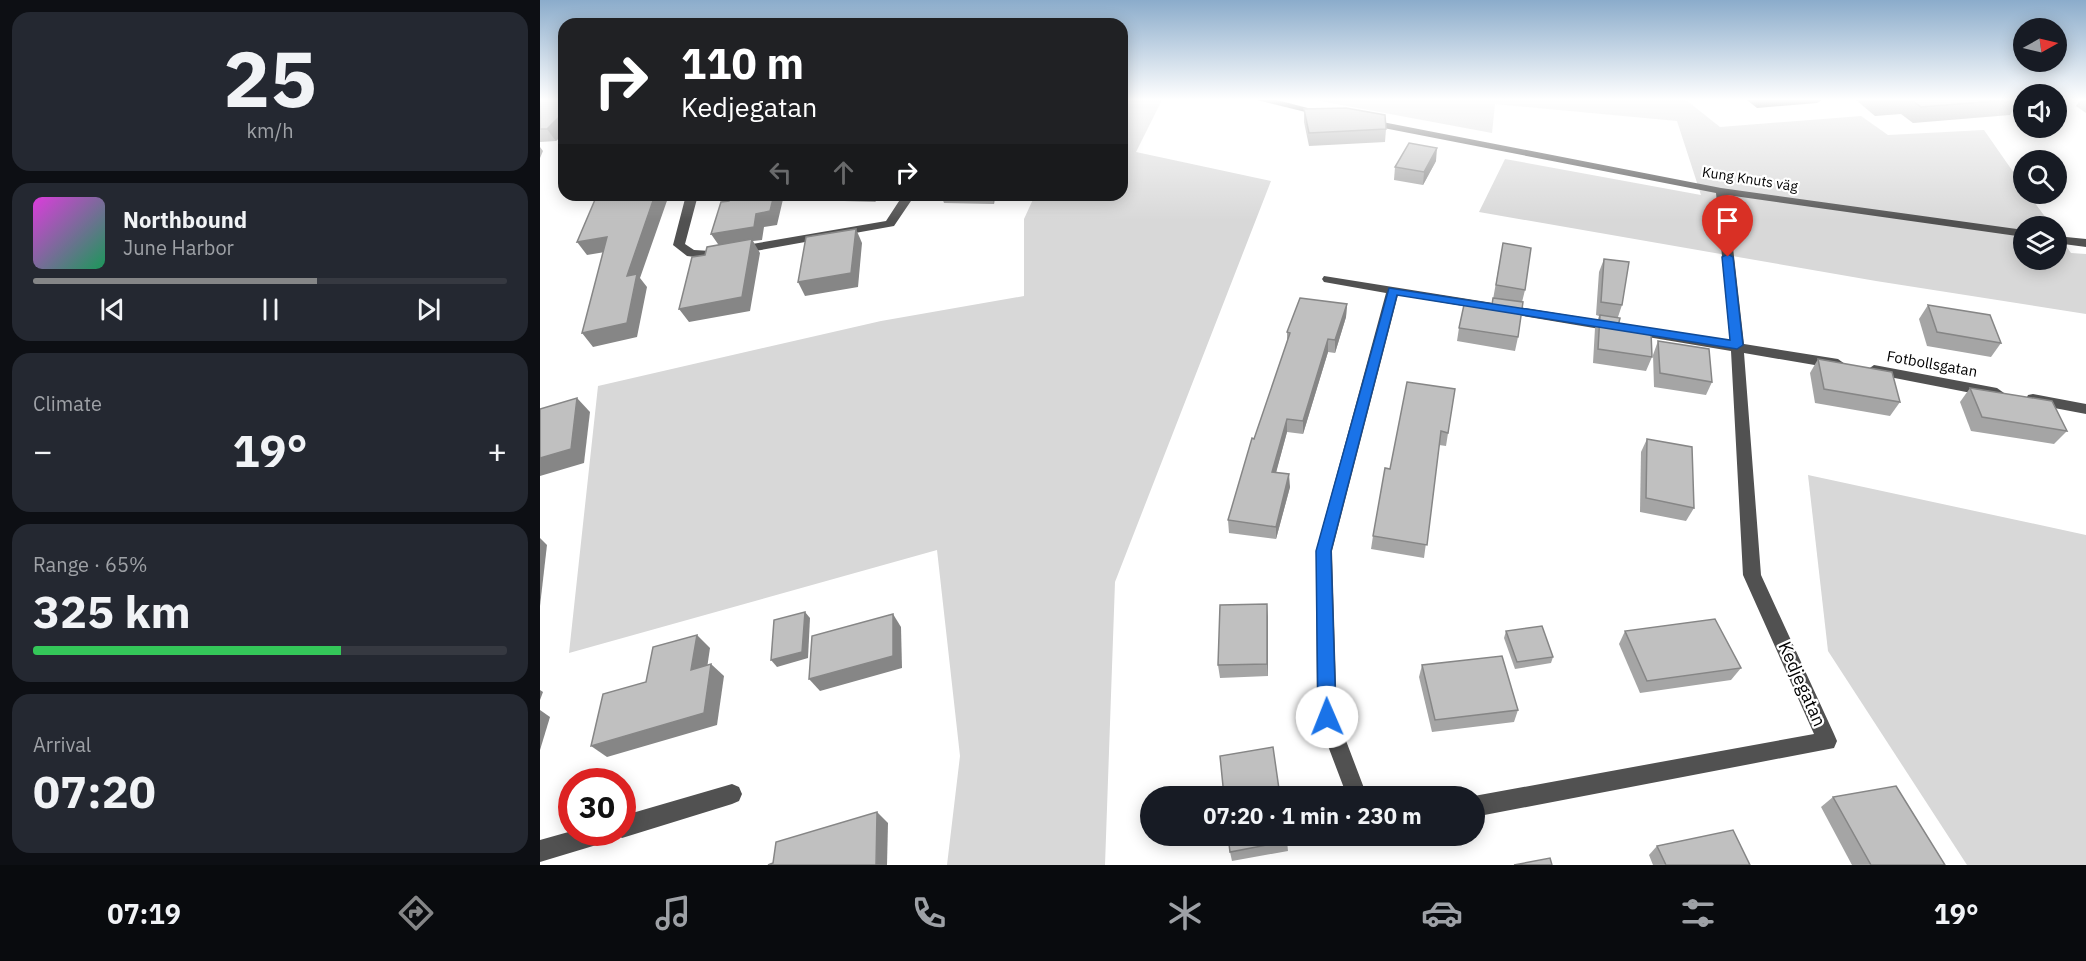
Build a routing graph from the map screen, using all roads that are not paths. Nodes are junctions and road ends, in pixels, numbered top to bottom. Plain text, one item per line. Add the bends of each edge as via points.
1 (1463, 140) edge
2 (1720, 191) junction
3 (690, 201) edge
4 (905, 201) edge
5 (2013, 232) edge
6 (2067, 240) edge
7 (2086, 243) edge
8 (1328, 279) dead end
9 (1393, 290) junction
10 (1737, 345) junction
11 (2086, 409) edge
12 (1353, 786) edge
13 (732, 794) dead end
14 (1485, 805) edge
15 (636, 823) edge
16 (558, 846) edge
17 (540, 851) edge

1 - 2 street, Kung Knuts väg
2 - 5 street, Kung Knuts väg
2 - 10 street, Kedjegatan
3 - 4 street via 679,245 691,253 711,255 890,224
6 - 7 street
8 - 9 street
9 - 10 street
9 - 12 street via 1324,551 1327,717
10 - 11 street, Fotbollsgatan
10 - 14 street, Kedjegatan via 1752,575 1827,741
13 - 15 street
16 - 17 street

